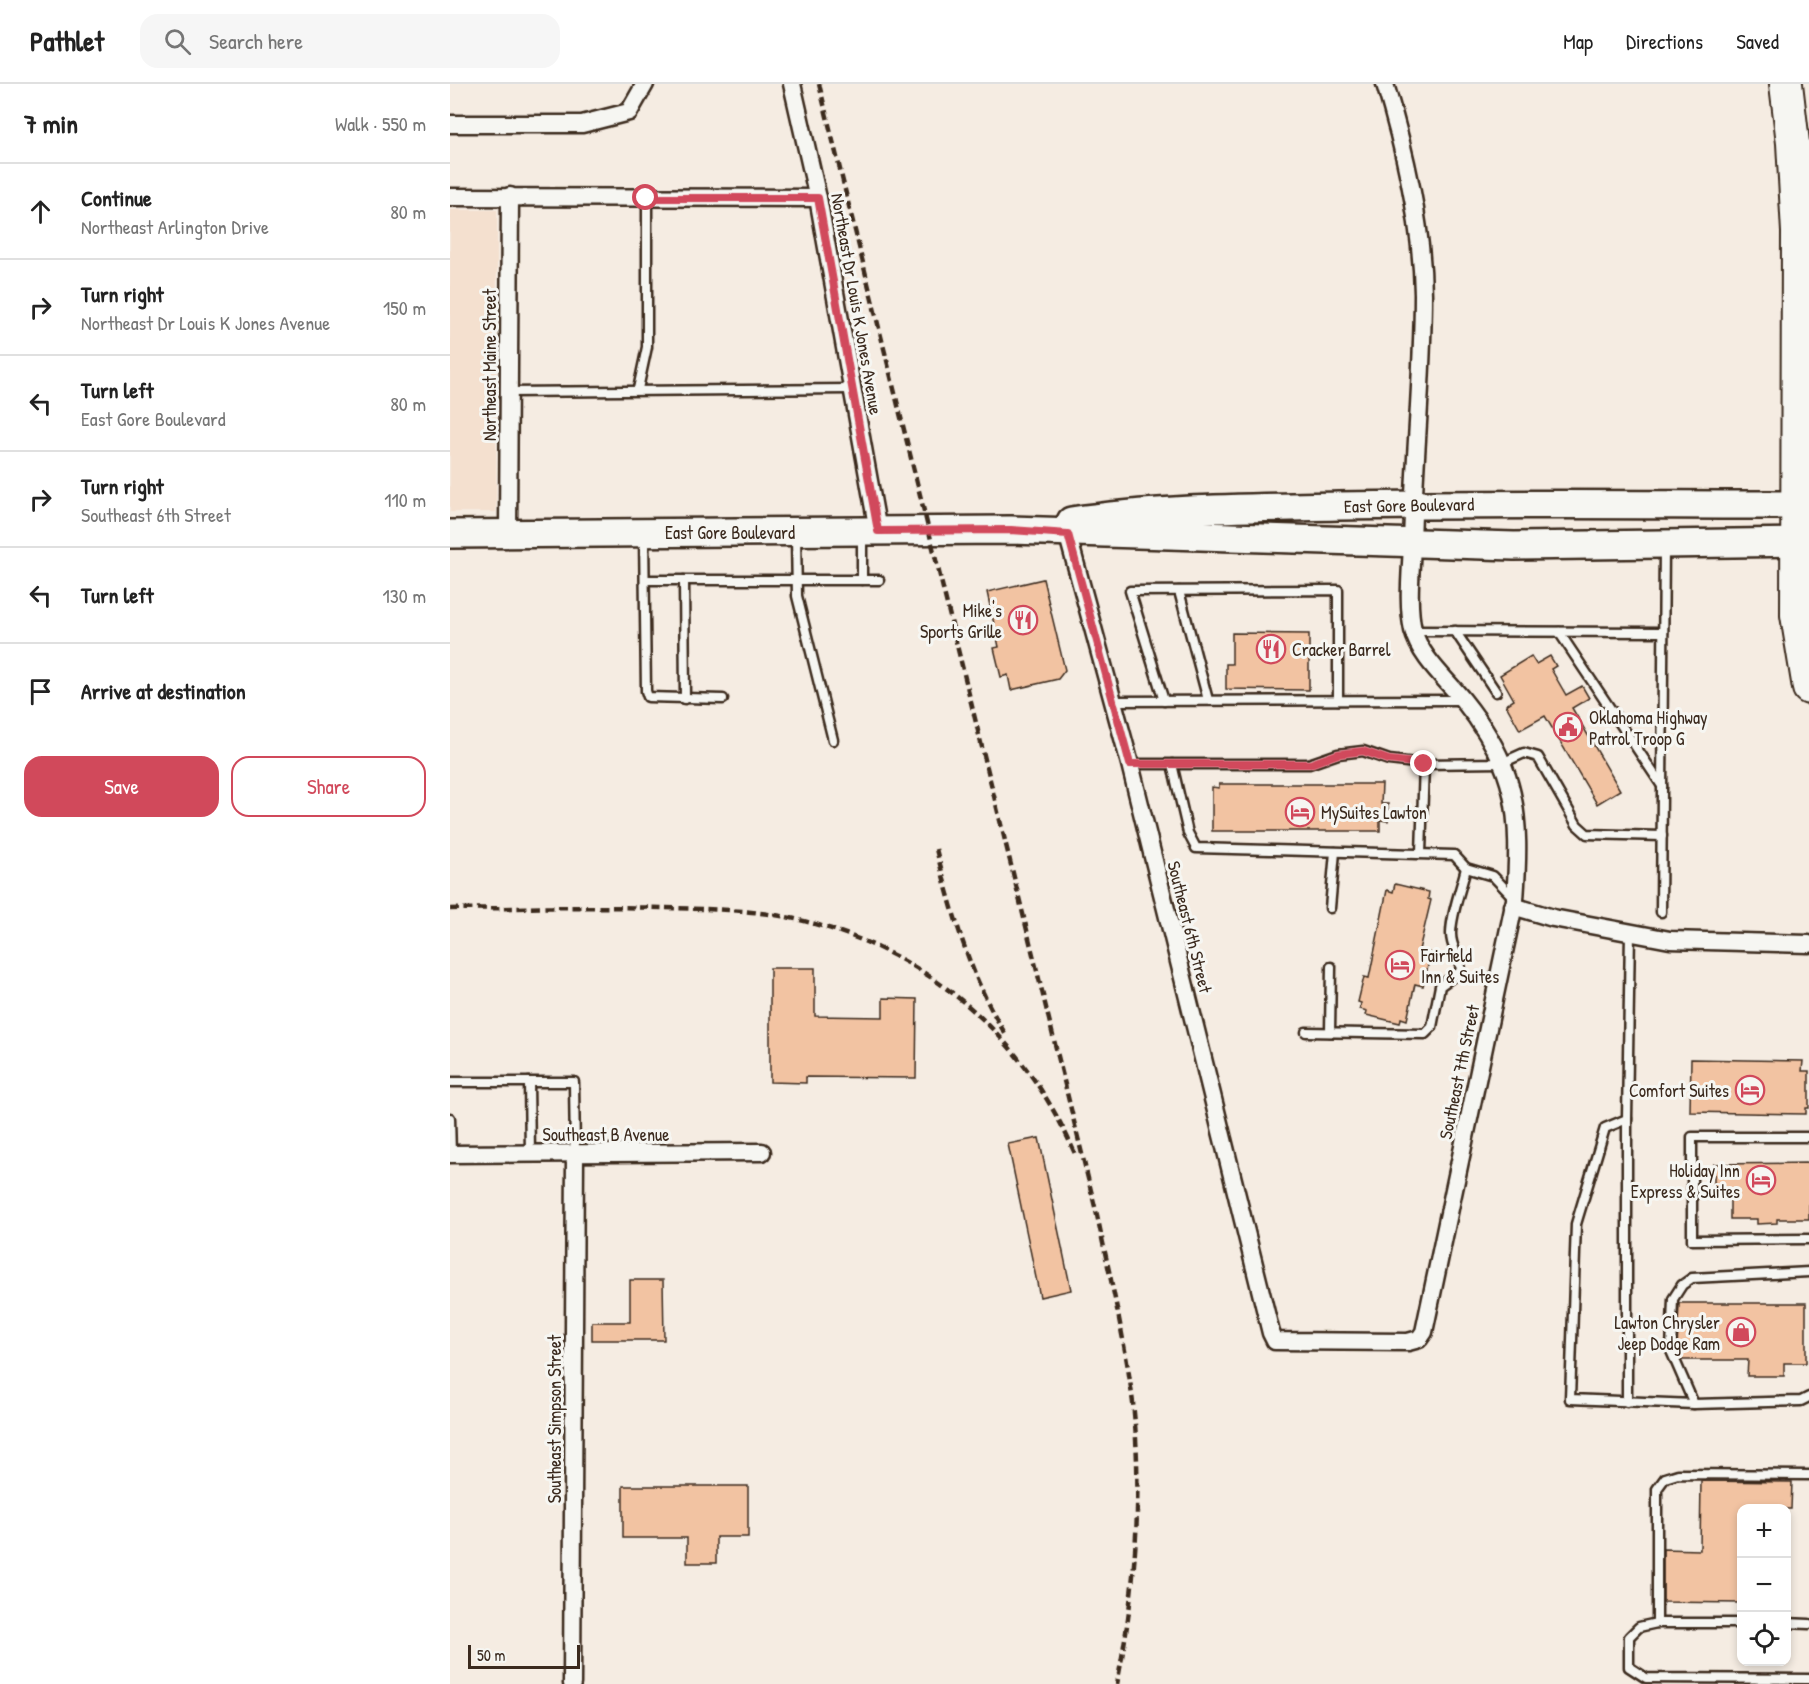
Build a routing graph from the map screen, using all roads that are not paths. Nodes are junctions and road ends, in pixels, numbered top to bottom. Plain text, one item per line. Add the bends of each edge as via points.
1 (645, 84) edge
2 (792, 84) edge
3 (1385, 84) edge
4 (1786, 84) edge
5 (450, 124) edge
6 (510, 196) junction
7 (450, 197) edge
8 (646, 198) junction
9 (818, 198) junction
10 (638, 389) junction
11 (853, 389) junction
12 (507, 392) junction
13 (1412, 504) junction
14 (1664, 504) junction
15 (1803, 505) edge
16 (1066, 528) junction
17 (796, 532) junction
18 (870, 532) junction
19 (645, 533) junction
20 (450, 534) edge
21 (508, 534) junction
22 (1412, 541) junction
23 (1664, 542) junction
24 (1803, 542) edge
25 (645, 580) junction
26 (684, 580) junction
27 (796, 580) junction
28 (862, 580) junction
29 (879, 580) dead end
30 (1179, 591) junction
31 (1414, 631) junction
32 (1455, 631) junction
33 (1560, 632) junction
34 (1663, 632) junction
35 (1809, 688) edge
36 (1496, 692) dead end
37 (685, 699) junction
38 (723, 699) dead end
39 (1208, 700) junction
40 (1338, 700) junction
41 (1463, 700) junction
42 (1113, 701) junction
43 (1164, 701) junction
44 (833, 740) dead end
45 (1502, 763) junction
46 (1130, 764) junction
47 (1172, 764) junction
48 (1424, 764) junction
49 (1662, 786) junction
50 (1662, 836) junction
51 (1335, 852) junction
52 (1421, 854) junction
53 (1466, 868) junction
54 (1514, 903) junction
55 (1330, 908) dead end
56 (1661, 912) dead end
57 (1630, 932) junction
58 (1809, 944) edge
59 (1331, 967) dead end
60 (1306, 1032) dead end
61 (1330, 1032) junction
62 (450, 1082) edge
63 (529, 1082) junction
64 (450, 1118) edge
65 (1627, 1119) junction
66 (1809, 1137) edge
67 (762, 1152) dead end
68 (450, 1154) edge
69 (530, 1154) junction
70 (575, 1154) junction
71 (1809, 1239) edge
72 (1809, 1272) edge
73 (1408, 1342) joint
74 (1809, 1397) edge
75 (1627, 1402) junction
76 (1695, 1404) junction
77 (1809, 1475) edge
78 (1657, 1623) junction
79 (1737, 1623) edge
80 (1791, 1623) edge
81 (1809, 1624) edge
82 (1809, 1679) edge
83 (572, 1684) edge

1 - 5 street via 629,112 582,124
2 - 9 street, Northeast Dr Louis K Jones Avenue
3 - 13 street, Southeast 7th Street via 1412,190 1423,292
4 - 15 highway via 1798,232
6 - 7 street
6 - 8 street
6 - 12 street, Northeast Maine Street
8 - 9 street
8 - 10 lane via 647,347
9 - 11 street, Northeast Dr Louis K Jones Avenue
10 - 11 lane
10 - 12 lane
11 - 18 street, Northeast Dr Louis K Jones Avenue
12 - 21 street, Northeast Maine Street
13 - 14 main road, East Gore Boulevard
13 - 16 main road, East Gore Boulevard via 1120,514
13 - 22 street, Southeast 7th Street
14 - 15 main road, East Gore Boulevard
14 - 23 main road
15 - 24 highway
16 - 18 main road, East Gore Boulevard
16 - 22 main road, East Gore Boulevard
16 - 42 street, Southeast 6th Street
17 - 18 main road, East Gore Boulevard
17 - 19 main road, East Gore Boulevard
17 - 27 lane
18 - 28 lane
19 - 21 main road, East Gore Boulevard
19 - 25 lane
20 - 21 main road, East Gore Boulevard
22 - 23 main road, East Gore Boulevard via 1514,546
22 - 31 street, Southeast 7th Street
23 - 24 main road, East Gore Boulevard
23 - 34 lane
24 - 35 highway via 1797,615
25 - 26 lane
25 - 37 lane via 646,692 654,699
26 - 27 lane
26 - 37 lane
27 - 28 lane
27 - 44 lane
28 - 29 lane
30 - 39 lane
30 - 40 lane via 1338,590
30 - 43 lane via 1130,591
31 - 32 lane
31 - 41 street, Southeast 7th Street via 1428,658
32 - 33 lane
32 - 36 lane
33 - 34 lane
33 - 49 lane
34 - 49 lane
37 - 38 lane
39 - 40 lane
39 - 43 lane
40 - 41 lane
41 - 45 street, Southeast 7th Street via 1491,737
42 - 43 lane
42 - 46 street, Southeast 6th Street
45 - 48 lane
45 - 50 lane via 1524,753 1538,757 1577,825 1587,834
45 - 54 street, Southeast 7th Street via 1510,783 1519,843
46 - 47 lane
46 - 73 street, Southeast 6th Street via 1271,1333 1275,1341
47 - 48 lane via 1310,764 1338,754 1363,751 1389,760
47 - 51 lane via 1188,833 1196,848
48 - 52 lane
49 - 50 lane
50 - 56 lane
51 - 52 lane
51 - 55 lane
52 - 53 lane via 1454,855
53 - 54 lane via 1493,876
53 - 61 lane via 1451,932 1461,971 1440,986 1432,1027 1425,1034
54 - 57 street via 1553,918
54 - 73 street, Southeast 7th Street via 1424,1332 1419,1339
57 - 58 street via 1670,940
57 - 65 lane
59 - 61 lane
60 - 61 lane
62 - 63 lane
63 - 69 lane
63 - 70 lane via 574,1082
64 - 68 lane
65 - 75 lane
65 - 75 lane via 1605,1128 1576,1224 1570,1399
66 - 71 lane via 1692,1137 1692,1240
67 - 70 street, Southeast B Avenue
68 - 69 street, Southeast B Avenue
69 - 70 street, Southeast B Avenue
70 - 83 street, Southeast Simpson Street
72 - 76 lane via 1692,1278 1682,1285 1673,1299 1671,1351
74 - 76 lane via 1801,1401
75 - 76 lane
77 - 78 lane via 1678,1474 1665,1478 1658,1489
78 - 79 lane
78 - 82 lane via 1639,1627 1629,1636 1629,1667 1646,1678
80 - 81 lane

